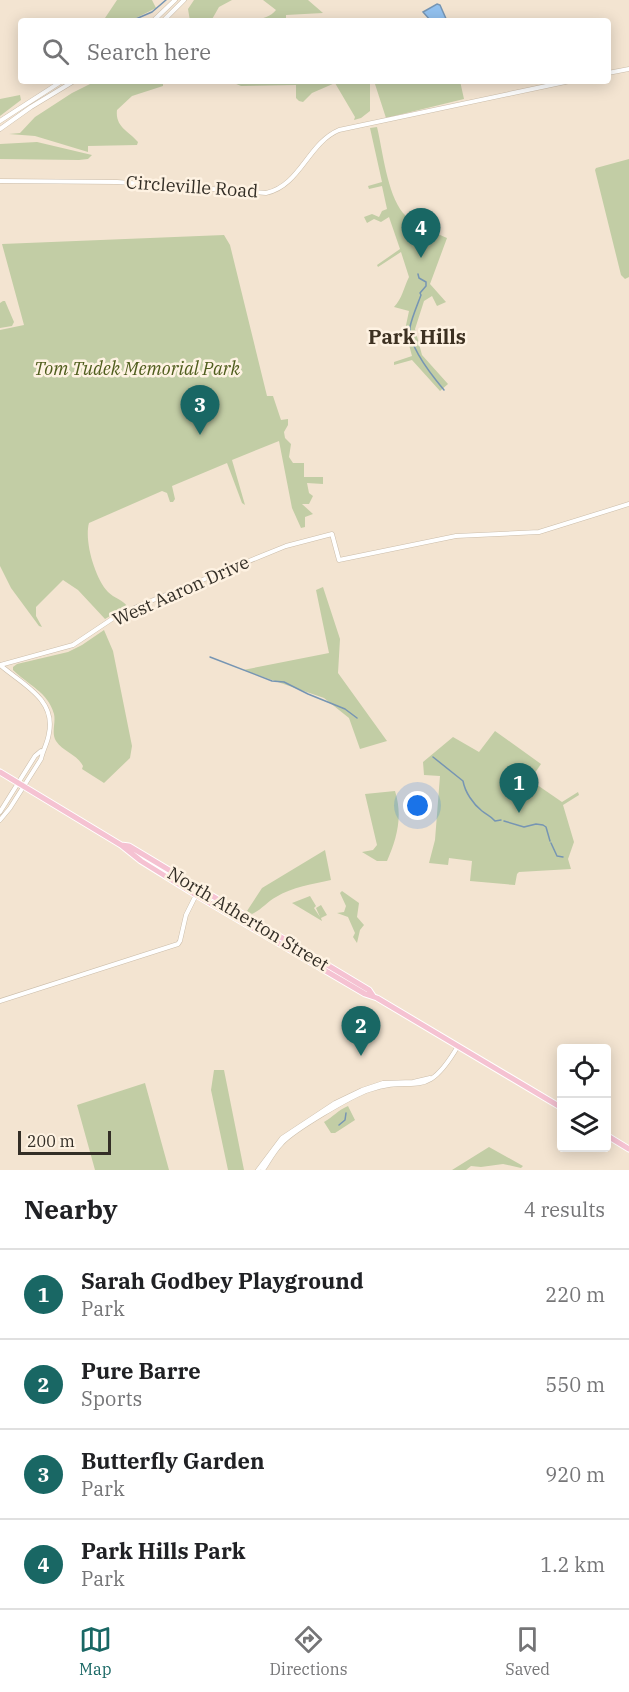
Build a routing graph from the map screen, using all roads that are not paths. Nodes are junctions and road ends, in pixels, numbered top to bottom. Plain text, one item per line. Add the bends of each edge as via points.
1 (175, 0) edge
2 (184, 0) edge
3 (156, 18) edge
4 (166, 18) edge
5 (629, 69) edge
6 (611, 72) edge
7 (57, 84) edge
8 (69, 84) edge
9 (556, 84) edge
10 (0, 121) edge
11 (0, 129) edge
12 (0, 182) edge
13 (629, 504) edge
14 (16, 661) junction
15 (0, 665) edge
16 (13, 676) junction
17 (0, 772) edge
18 (21, 785) junction
19 (0, 812) edge
20 (0, 820) edge
21 (197, 892) junction
22 (0, 1001) edge
23 (458, 1046) junction
24 (434, 1077) junction
25 (557, 1106) edge
26 (611, 1138) edge
27 (629, 1149) edge
28 (258, 1170) edge
29 (263, 1170) edge

1 - 3 street
2 - 4 street
5 - 6 street
7 - 10 street
8 - 11 street
9 - 12 street, Circleville Road via 339,130 322,141 286,184 266,193 117,182
13 - 14 street, West Aaron Drive via 530,534 456,536 339,560 332,534 286,546 126,612 73,645
14 - 15 street, West Aaron Drive
14 - 16 street via 10,667
15 - 16 street
16 - 18 street via 40,697 50,720 41,752 35,756
17 - 18 main road, North Atherton Street
18 - 19 street
18 - 20 street
18 - 21 main road, North Atherton Street
21 - 22 street via 180,941 174,946
21 - 23 main road, North Atherton Street via 369,990
23 - 24 street
23 - 25 main road, North Atherton Street
24 - 28 street via 383,1083 338,1102 282,1138
24 - 29 street via 419,1084 384,1086 361,1094 284,1141
26 - 27 main road

